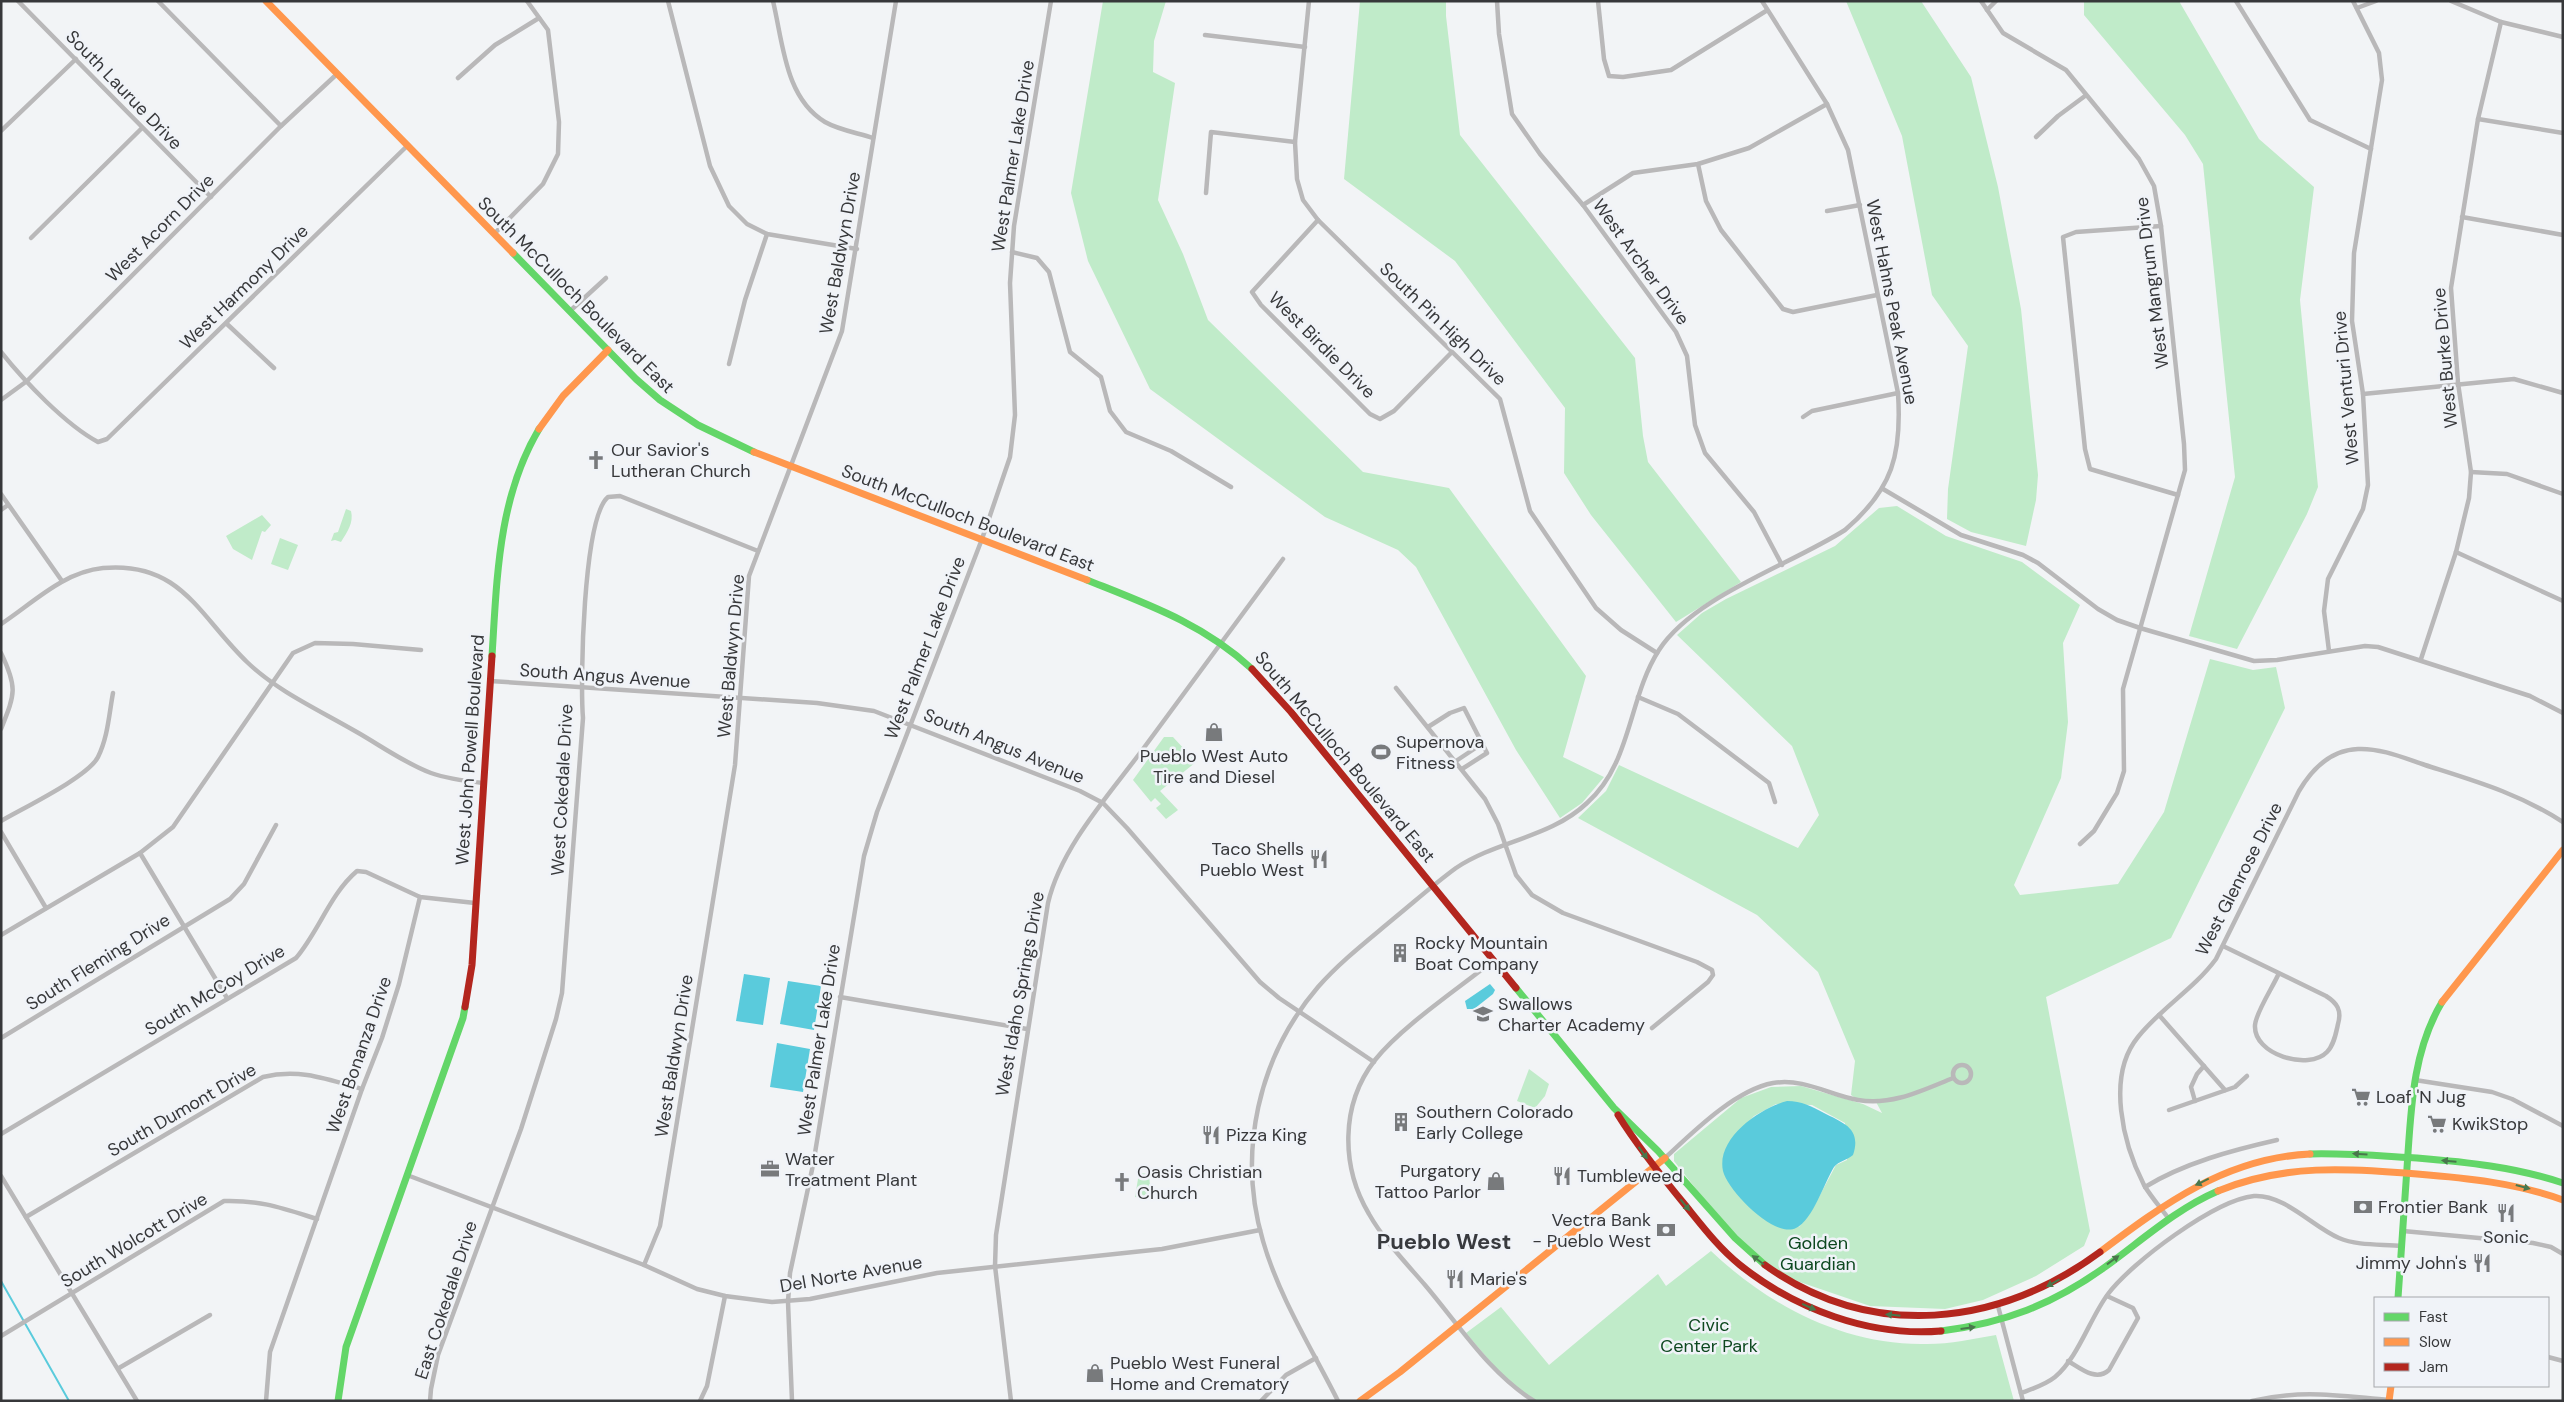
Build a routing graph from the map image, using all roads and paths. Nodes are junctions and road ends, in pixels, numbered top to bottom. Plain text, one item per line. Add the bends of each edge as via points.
1 (18, 1) edge
2 (158, 1) edge
3 (266, 1) edge
4 (527, 1) edge
5 (668, 1) edge
6 (773, 1) edge
7 (896, 1) edge
8 (1051, 1) edge
9 (1309, 1) edge
10 (1497, 1) edge
11 (1598, 1) edge
12 (1762, 1) edge
13 (1981, 1) edge
14 (1996, 1) edge
15 (2236, 1) edge
16 (2353, 1) edge
17 (2376, 1) edge
18 (2451, 1) edge
19 (2357, 8) junction
20 (1987, 10) junction
21 (1766, 11) junction
22 (539, 18) junction
23 (2501, 22) junction
24 (1205, 35) dead end
25 (2563, 37) edge
26 (1305, 47) junction
27 (76, 59) junction
28 (337, 74) junction
29 (458, 78) dead end
30 (2086, 96) junction
31 (1827, 104) junction
32 (2478, 119) junction
33 (281, 126) junction
34 (142, 128) junction
35 (1, 131) edge
36 (2563, 133) edge
37 (2036, 137) dead end
38 (873, 138) junction
39 (1295, 142) junction
40 (406, 146) junction
41 (2371, 149) junction
42 (1698, 164) junction
43 (1206, 193) dead end
44 (211, 198) junction
45 (1583, 205) junction
46 (1860, 205) junction
47 (1827, 212) dead end
48 (2462, 217) junction
49 (1318, 220) junction
50 (2161, 226) junction
51 (494, 234) junction
52 (767, 234) junction
53 (2563, 235) edge
54 (31, 238) dead end
55 (857, 249) junction
56 (1012, 252) junction
57 (606, 278) dead end
58 (1877, 294) junction
59 (570, 311) junction
60 (227, 324) junction
61 (608, 350) junction
62 (1, 352) edge
63 (1451, 353) junction
64 (729, 364) dead end
65 (274, 368) dead end
66 (27, 381) junction
67 (2458, 383) junction
68 (2563, 392) edge
69 (1898, 393) junction
70 (2363, 394) junction
71 (1, 400) edge
72 (1803, 417) dead end
73 (792, 465) junction
74 (2471, 472) junction
75 (1230, 487) dead end
76 (1883, 489) junction
77 (1, 494) edge
78 (2563, 494) edge
79 (2178, 495) junction
80 (8, 505) junction
81 (1, 510) edge
82 (982, 539) junction
83 (758, 551) junction
84 (2456, 552) junction
85 (1283, 559) dead end
86 (1782, 565) junction
87 (62, 581) junction
88 (2563, 601) edge
89 (1, 624) edge
90 (2140, 628) junction
91 (1222, 642) junction
92 (421, 650) dead end
93 (2330, 651) junction
94 (1, 653) edge
95 (1657, 653) junction
96 (2421, 659) junction
97 (490, 681) junction
98 (273, 682) junction
99 (580, 688) junction
100 (1396, 688) dead end
101 (113, 692) dead end
102 (1638, 697) junction
103 (741, 699) junction
104 (2563, 713) edge
105 (911, 724) junction
106 (1428, 727) junction
107 (1, 729) edge
108 (1483, 743) junction
109 (1456, 761) junction
110 (1462, 768) junction
111 (483, 783) junction
112 (1775, 802) dead end
113 (1103, 803) junction
114 (1, 821) edge
115 (2563, 822) edge
116 (276, 825) dead end
117 (1, 832) edge
118 (2080, 844) dead end
119 (1505, 845) junction
120 (2563, 850) edge
121 (140, 853) junction
122 (1434, 886) junction
123 (420, 898) junction
124 (475, 903) junction
125 (46, 908) junction
126 (183, 926) junction
127 (1, 935) edge
128 (2223, 946) junction
129 (1494, 960) junction
130 (2279, 973) junction
131 (840, 997) junction
132 (227, 998) junction
133 (1299, 1011) junction
134 (2159, 1015) junction
135 (1652, 1028) dead end
136 (1027, 1029) junction
137 (1, 1038) edge
138 (1374, 1062) junction
139 (2204, 1066) junction
140 (2247, 1076) dead end
141 (1953, 1078) junction
142 (2415, 1080) junction
143 (362, 1089) junction
144 (2225, 1090) junction
145 (2195, 1101) junction
146 (1614, 1108) junction
147 (2169, 1110) dead end
148 (2563, 1126) edge
149 (1, 1134) edge
150 (2277, 1140) dead end
151 (1665, 1158) junction
152 (2408, 1158) junction
153 (1654, 1168) junction
154 (2407, 1173) junction
155 (407, 1174) junction
156 (1, 1176) edge
157 (2563, 1183) edge
158 (2145, 1187) junction
159 (2563, 1200) edge
160 (2160, 1207) junction
161 (492, 1208) junction
162 (26, 1217) junction
163 (317, 1219) junction
164 (2169, 1219) junction
165 (1260, 1230) junction
166 (2403, 1231) junction
167 (2402, 1246) junction
168 (2563, 1254) edge
169 (644, 1266) junction
170 (995, 1266) junction
171 (72, 1293) junction
172 (725, 1296) junction
173 (2107, 1296) junction
174 (2398, 1297) edge
175 (788, 1302) junction
176 (1998, 1306) junction
177 (210, 1314) dead end
178 (2002, 1320) junction
179 (1459, 1324) junction
180 (1, 1336) edge
181 (2549, 1357) edge
182 (1316, 1358) junction
183 (2068, 1360) junction
184 (2563, 1361) edge
185 (119, 1368) junction
186 (2391, 1387) edge
187 (2021, 1393) junction
188 (2389, 1400) edge
189 (137, 1401) edge
190 (266, 1401) edge
191 (338, 1401) edge
192 (430, 1401) edge
193 (700, 1401) edge
194 (792, 1401) edge
195 (1011, 1401) edge
196 (1261, 1401) edge
197 (1338, 1401) edge
198 (1360, 1401) edge
199 (1534, 1401) edge
200 (2023, 1401) edge
201 (2252, 1401) edge

1 - 27 street, South Laurue Drive
2 - 33 street
3 - 28 main road, South McCulloch Boulevard East
4 - 22 street
5 - 52 street via 715,181 738,215
6 - 38 street via 793,85 809,111 827,123
7 - 38 street, West Baldwyn Drive
8 - 56 street, West Palmer Lake Drive
9 - 26 street, South Pin High Drive
10 - 45 street, West Archer Drive via 1512,114 1540,154
11 - 21 street via 1609,76 1623,77 1671,70
12 - 21 street, West Hahns Peak Avenue
13 - 20 street, West Mangrum Drive
14 - 20 street
15 - 41 street via 2310,120
16 - 19 street, West Venturi Drive
17 - 19 street
18 - 23 street
19 - 41 street, West Venturi Drive via 2379,53 2382,80
20 - 30 street, West Mangrum Drive via 2002,33 2066,70
21 - 31 street, West Hahns Peak Avenue
22 - 29 street via 495,45
22 - 51 street via 548,30 559,122 558,154 543,184
23 - 25 street
23 - 32 street, West Burke Drive
24 - 26 street
26 - 39 street, South Pin High Drive
27 - 34 street, South Laurue Drive
27 - 35 street
28 - 33 street, West Acorn Drive
28 - 40 main road, South McCulloch Boulevard East
30 - 37 street
30 - 50 street, West Mangrum Drive via 2140,159 2154,186
31 - 42 street via 1749,148
31 - 46 street, West Hahns Peak Avenue via 1848,150
32 - 36 street
32 - 48 street, West Burke Drive
33 - 44 street, West Acorn Drive
34 - 44 street, South Laurue Drive
34 - 54 street
38 - 55 street, West Baldwyn Drive
39 - 43 street via 1211,132
39 - 49 street, South Pin High Drive via 1297,179 1303,200
40 - 51 main road, South McCulloch Boulevard East
40 - 60 street, West Harmony Drive
41 - 70 street, West Venturi Drive via 2354,253 2352,321
42 - 45 street via 1633,173
42 - 58 street via 1706,201 1721,230 1783,309 1793,312
44 - 66 street, West Acorn Drive
45 - 86 street, West Archer Drive via 1676,332 1687,356 1695,425 1706,453 1754,512
46 - 47 street
46 - 58 street, West Hahns Peak Avenue
48 - 53 street
48 - 67 street, West Burke Drive via 2451,288
49 - 63 street, South Pin High Drive
49 - 63 street, West Birdie Drive via 1252,292 1261,305 1370,414 1380,419 1394,411
50 - 79 street, West Mangrum Drive via 2184,444 2185,470
50 - 79 street via 2076,232 2063,237 2085,449 2090,469
51 - 59 main road, South McCulloch Boulevard East
52 - 55 street
52 - 64 street via 744,300
55 - 73 street, West Baldwyn Drive via 840,340
56 - 75 street via 1037,258 1049,272 1070,352 1101,377 1110,411 1126,432 1171,451
56 - 82 street, West Palmer Lake Drive via 1014,434 1005,477
57 - 59 street
58 - 69 street, West Hahns Peak Avenue
59 - 61 main road, South McCulloch Boulevard East
60 - 65 street
60 - 66 street, West Harmony Drive via 107,439 98,442 86,435
61 - 73 main road, South McCulloch Boulevard East via 651,394 687,420
61 - 97 main road, West John Powell Boulevard via 549,413 517,474 504,513 500,539
62 - 66 street
63 - 95 street, South Pin High Drive via 1500,399 1530,511 1596,608 1621,630
66 - 71 street, West Acorn Drive
67 - 68 street via 2514,379
67 - 70 street
67 - 74 street, West Burke Drive
69 - 72 street via 1812,411
69 - 76 street, West Hahns Peak Avenue via 1900,429 1894,462
70 - 93 street, West Venturi Drive via 2368,485 2363,509 2328,579 2324,611
73 - 82 main road, South McCulloch Boulevard East
73 - 83 street, West Baldwyn Drive
74 - 78 street via 2507,474
74 - 84 street, West Burke Drive via 2469,498
76 - 86 street, West Hahns Peak Avenue via 1859,519 1845,530
76 - 90 street via 1962,534 2038,563 2098,609
77 - 80 street
79 - 90 street, West Mangrum Drive
80 - 81 street
80 - 87 street
82 - 91 main road, South McCulloch Boulevard East via 1168,612
82 - 105 street, West Palmer Lake Drive
83 - 99 street, West Cokedale Drive via 628,499 615,495 605,499 595,524 589,560
83 - 103 street, West Baldwyn Drive via 748,583
84 - 88 street
84 - 96 street, West Burke Drive
85 - 91 street, West Idaho Springs Drive
86 - 95 street, West Hahns Peak Avenue via 1696,612 1671,634
87 - 89 street
87 - 98 street via 103,568 143,570 159,576 180,588 247,662
90 - 93 street via 2254,661
90 - 118 street, West Mangrum Drive via 2123,689 2124,771 2117,793 2099,824
91 - 113 street, West Idaho Springs Drive
91 - 122 main road, South McCulloch Boulevard East via 1268,684
92 - 98 street via 315,643 292,654
93 - 96 street via 2378,647
94 - 107 street via 11,674 14,696
95 - 102 street, West Hahns Peak Avenue
96 - 104 street via 2530,696
97 - 99 street, South Angus Avenue
97 - 111 main road, West John Powell Boulevard
98 - 111 street via 414,766 442,776
98 - 121 street via 173,827
99 - 103 street, South Angus Avenue
99 - 161 street, West Cokedale Drive via 583,718 562,993 524,1120
100 - 106 street
101 - 114 street via 106,737 97,759 83,773
102 - 112 street via 1678,714 1769,783
102 - 119 street, West Hahns Peak Avenue via 1622,751 1596,795 1556,826
103 - 105 street, South Angus Avenue via 874,711
103 - 169 street, West Baldwyn Drive via 729,808 660,1226
105 - 113 street, South Angus Avenue via 1080,790
105 - 131 street, West Palmer Lake Drive via 868,841
106 - 108 street via 1464,708
106 - 109 street
108 - 109 street
108 - 110 street via 1488,753
109 - 110 street
110 - 119 street via 1490,807
111 - 124 main road, West John Powell Boulevard
113 - 133 street, South Angus Avenue via 1260,982
113 - 136 street, West Idaho Springs Drive via 1073,846 1053,883
115 - 128 street, West Glenrose Drive via 2514,794 2385,752 2358,749 2332,756 2305,780
116 - 126 street, South Fleming Drive via 244,884 230,899
117 - 125 street
119 - 122 street, West Hahns Peak Avenue via 1472,858
119 - 135 street via 1520,882 1548,906 1712,970 1713,975 1708,982
120 - 142 main road via 2441,1003 2424,1040
121 - 125 street
121 - 126 street
122 - 129 main road, South McCulloch Boulevard East
122 - 133 street, West Hahns Peak Avenue via 1336,968
123 - 124 street, South McCoy Drive
123 - 132 street, South McCoy Drive via 366,872 357,871 346,881 296,958
123 - 143 street, West Bonanza Drive via 399,984
124 - 155 main road, West John Powell Boulevard via 472,965 463,1018
125 - 127 street
126 - 132 street
126 - 137 street, South Fleming Drive
128 - 130 street
128 - 134 street, West Glenrose Drive via 2197,982
129 - 138 street via 1419,1020
129 - 146 main road, South McCulloch Boulevard East
130 - 130 street via 2326,996 2338,1006 2340,1012 2334,1040 2327,1052 2317,1058 2282,1058 2268,1049 2256,1033 2256,1021
131 - 136 street
131 - 175 street, West Palmer Lake Drive via 813,1165 791,1265
132 - 149 street, South McCoy Drive
133 - 138 street, South Angus Avenue
133 - 165 street, West Hahns Peak Avenue via 1271,1064 1255,1125 1252,1173
134 - 139 street
134 - 158 street, West Glenrose Drive via 2132,1045 2119,1083 2128,1142
136 - 170 street, West Idaho Springs Drive via 997,1220
138 - 179 street via 1356,1094 1350,1118 1349,1158 1354,1182 1376,1226
139 - 144 street
139 - 145 street via 2191,1087
140 - 144 street via 2235,1087
141 - 141 street via 1965,1083 1970,1077 1970,1070 1958,1065 1953,1071
141 - 151 street via 1901,1098 1876,1102 1800,1083 1781,1082 1764,1086 1737,1098
142 - 148 street via 2492,1092
142 - 152 main road
143 - 162 street, South Dumont Drive via 303,1074 282,1072 263,1077
143 - 163 street, West Bonanza Drive
144 - 145 street
145 - 147 street
146 - 151 main road, South McCulloch Boulevard East
146 -> 153 main road, South McCulloch Boulevard East
150 - 158 street via 2167,1175
151 - 153 main road
176 -> 151 main road, South McCulloch Boulevard East via 1961,1314 1902,1316 1861,1310 1815,1294 1775,1272 1742,1247
152 - 154 main road
157 -> 152 main road, South McCulloch Boulevard East via 2504,1167
152 -> 160 main road, South McCulloch Boulevard East via 2335,1153 2276,1158 2224,1172
153 -> 178 main road, South McCulloch Boulevard East via 1732,1258 1766,1284 1809,1308 1858,1324 1902,1331 1963,1329
153 - 179 main road
154 -> 159 main road, South McCulloch Boulevard East via 2502,1182
154 - 164 main road, South McCulloch Boulevard East via 2328,1168 2279,1172 2251,1178 2218,1191
154 - 166 main road
155 - 161 street, Del Norte Avenue
155 - 191 main road, West John Powell Boulevard via 346,1347
156 - 162 street
158 - 160 street, West Glenrose Drive
160 - 164 street, West Glenrose Drive
160 -> 176 main road, South McCulloch Boulevard East via 2061,1279
161 - 169 street, Del Norte Avenue
161 - 192 street, East Cokedale Drive via 438,1354
162 - 171 street
163 - 171 street, South Wolcott Drive via 252,1200 224,1201
163 - 190 street, West Bonanza Drive via 270,1352
178 -> 164 main road, South McCulloch Boulevard East via 2068,1292
165 - 170 street, Del Norte Avenue via 1171,1247
165 - 182 street, West Hahns Peak Avenue via 1273,1271
166 - 167 main road
166 - 168 street via 2538,1244
167 - 173 street via 2340,1238 2295,1210 2257,1196 2233,1200 2172,1237 2128,1273
167 - 174 main road
169 - 172 street, Del Norte Avenue via 697,1289
170 - 175 street, Del Norte Avenue via 937,1273
170 - 195 street, West Idaho Springs Drive
171 - 180 street, South Wolcott Drive
171 - 185 street
172 - 175 street, Del Norte Avenue
172 - 193 street via 707,1386
173 - 183 street
173 - 183 street via 2133,1308 2138,1318 2109,1370 2095,1375
175 - 194 street, West Palmer Lake Drive
176 - 178 street
177 - 185 street
178 - 187 street
179 - 198 main road
179 - 199 street via 1506,1380
181 - 184 street
182 - 196 street via 1286,1375
182 - 197 street, West Hahns Peak Avenue
183 - 187 street via 2054,1378
185 - 189 street
186 - 188 main road
187 - 200 street
188 - 201 street via 2299,1393

